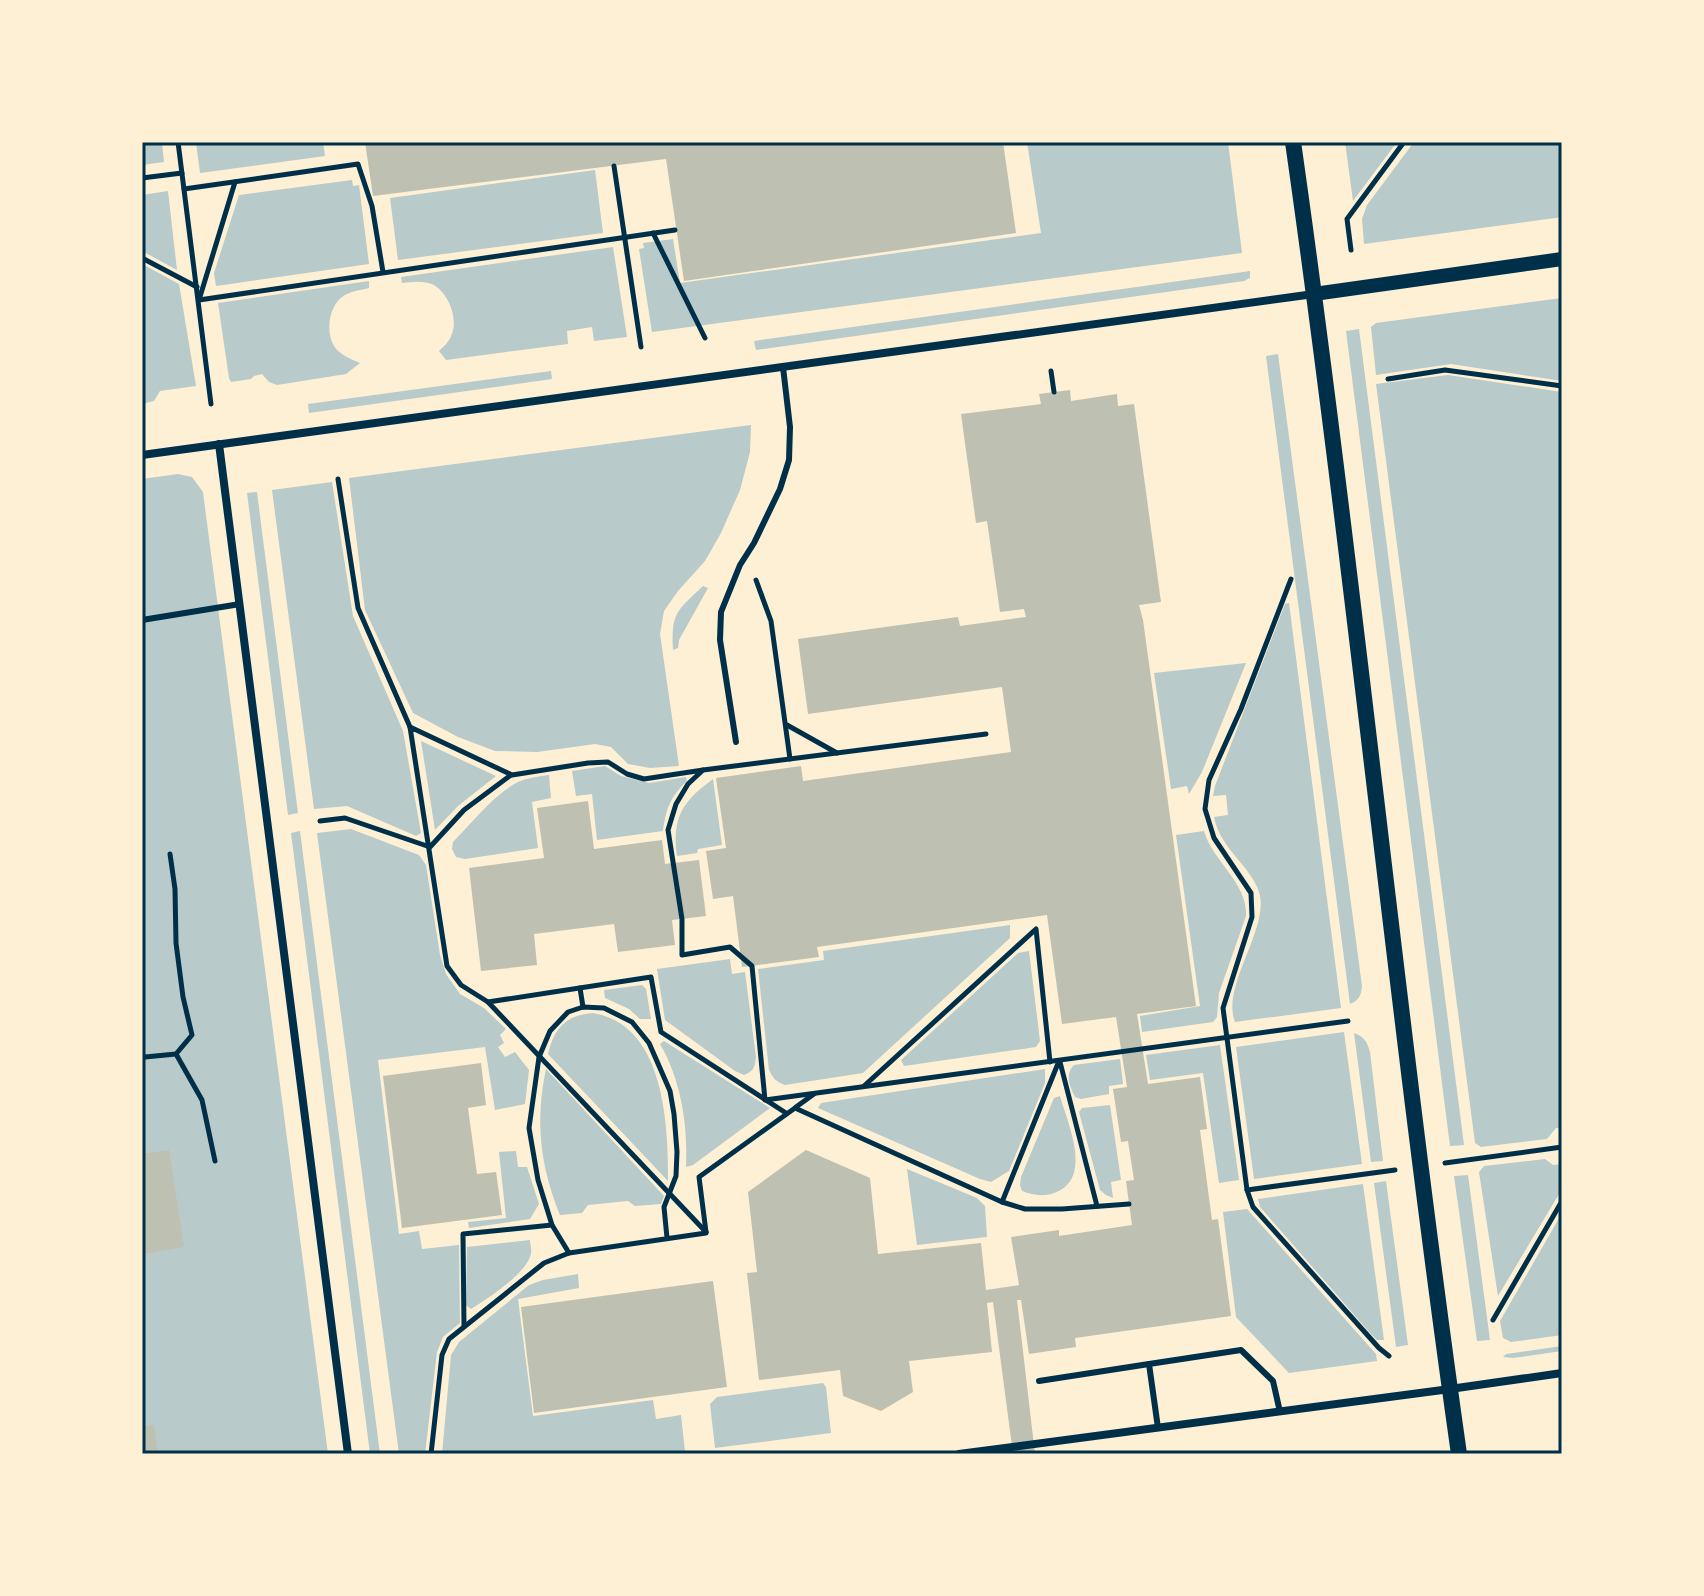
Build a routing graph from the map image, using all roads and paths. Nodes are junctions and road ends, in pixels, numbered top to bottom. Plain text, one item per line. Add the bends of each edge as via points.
1 (178, 142) edge
2 (1293, 142) edge
3 (1404, 142) edge
4 (614, 166) dead end
5 (182, 173) junction
6 (142, 178) edge
7 (235, 182) junction
8 (184, 189) junction
9 (675, 230) dead end
10 (653, 233) junction
11 (625, 238) junction
12 (1351, 250) dead end
13 (142, 258) edge
14 (1562, 259) edge
15 (383, 272) junction
16 (198, 288) junction
17 (1314, 294) junction
18 (199, 300) junction
19 (705, 338) dead end
20 (641, 347) dead end
21 (783, 367) junction
22 (1051, 371) dead end
23 (1388, 379) dead end
24 (1562, 386) edge
25 (1054, 392) dead end
26 (211, 404) dead end
27 (219, 444) junction
28 (142, 455) edge
29 (338, 479) dead end
30 (755, 579) dead end
31 (1291, 579) dead end
32 (240, 604) junction
33 (142, 620) edge
34 (786, 725) junction
35 (410, 727) junction
36 (986, 734) dead end
37 (736, 742) dead end
38 (837, 753) junction
39 (790, 759) junction
40 (703, 770) junction
41 (512, 775) junction
42 (320, 821) dead end
43 (430, 847) junction
44 (170, 854) dead end
45 (580, 988) junction
46 (488, 1002) junction
47 (583, 1007) junction
48 (1348, 1021) dead end
49 (1227, 1038) junction
50 (176, 1054) junction
51 (142, 1055) edge
52 (539, 1057) junction
53 (1059, 1061) junction
54 (1050, 1062) junction
55 (864, 1086) junction
56 (816, 1093) junction
57 (765, 1100) junction
58 (795, 1108) junction
59 (786, 1113) junction
60 (1562, 1147) edge
61 (215, 1161) dead end
62 (1420, 1166) junction
63 (1247, 1190) junction
64 (670, 1194) junction
65 (1562, 1201) edge
66 (1002, 1202) junction
67 (1129, 1204) dead end
68 (1097, 1206) junction
69 (552, 1225) junction
70 (706, 1233) junction
71 (667, 1238) junction
72 (569, 1253) junction
73 (1493, 1320) dead end
74 (464, 1327) junction
75 (1389, 1356) dead end
76 (1149, 1364) junction
77 (1562, 1373) edge
78 (1039, 1381) dead end
79 (1450, 1389) junction
80 (1280, 1412) junction
81 (1158, 1428) junction
82 (348, 1454) edge
83 (431, 1454) edge
84 (959, 1454) edge
85 (1459, 1454) edge

1 - 5 path
2 - 17 main road
3 - 12 path via 1347,219
4 - 11 path
5 - 6 path
5 - 8 path
7 - 8 path
7 - 15 path via 358,164 372,206
7 - 18 path
8 - 16 path
9 - 10 path
10 - 11 path
10 - 19 path
11 - 15 path
11 - 20 path
13 - 16 path
14 - 17 street
15 - 18 path
16 - 18 path
17 - 21 street
17 - 62 main road
18 - 26 path
21 - 27 street
21 - 37 lane via 789,460 721,612 720,640
22 - 25 path
23 - 24 path via 1445,370
27 - 28 street
27 - 32 street
29 - 35 path via 358,608
30 - 34 path via 771,621
31 - 49 path via 1209,780 1205,809 1214,838 1251,893 1252,917 1223,1008
32 - 33 lane
32 - 82 street
34 - 38 path
34 - 39 path
35 - 41 path
35 - 43 path
36 - 38 path
38 - 39 path
39 - 40 path
40 - 41 path via 644,779 608,762
40 - 57 path via 676,804 668,830 682,919 682,955 730,947 752,966
41 - 43 path via 464,810
42 - 43 path via 345,818
43 - 46 path via 447,966 461,985
44 - 50 path via 176,943 192,1035
45 - 46 path
45 - 47 path
45 - 57 path via 651,977 661,1032
46 - 52 path
47 - 52 path via 568,1012 550,1031
47 - 64 path via 604,1008 632,1022 649,1043 674,1114 676,1176
48 - 49 path
49 - 53 path
49 - 63 path
50 - 51 path
50 - 61 path via 202,1100
52 - 64 path
52 - 69 path via 529,1128
53 - 54 path
53 - 66 path
53 - 68 path
54 - 55 path
54 - 55 path via 1036,929
55 - 56 path
56 - 57 path
56 - 58 path
57 - 59 path
58 - 59 path
58 - 66 path
59 - 70 path via 699,1177
60 - 62 path
62 - 63 path
62 - 79 main road
63 - 75 path via 1253,1207
64 - 70 path
64 - 71 path via 664,1207
65 - 73 path
66 - 68 path via 1025,1209
67 - 68 path
69 - 72 path
69 - 74 path via 463,1234
70 - 71 path
71 - 72 path
72 - 74 path via 544,1263
74 - 83 path via 449,1339 442,1355
76 - 78 lane
76 - 80 lane via 1241,1350 1273,1381
76 - 81 lane
77 - 79 street
79 - 80 street
79 - 85 main road
80 - 81 street
81 - 84 street

